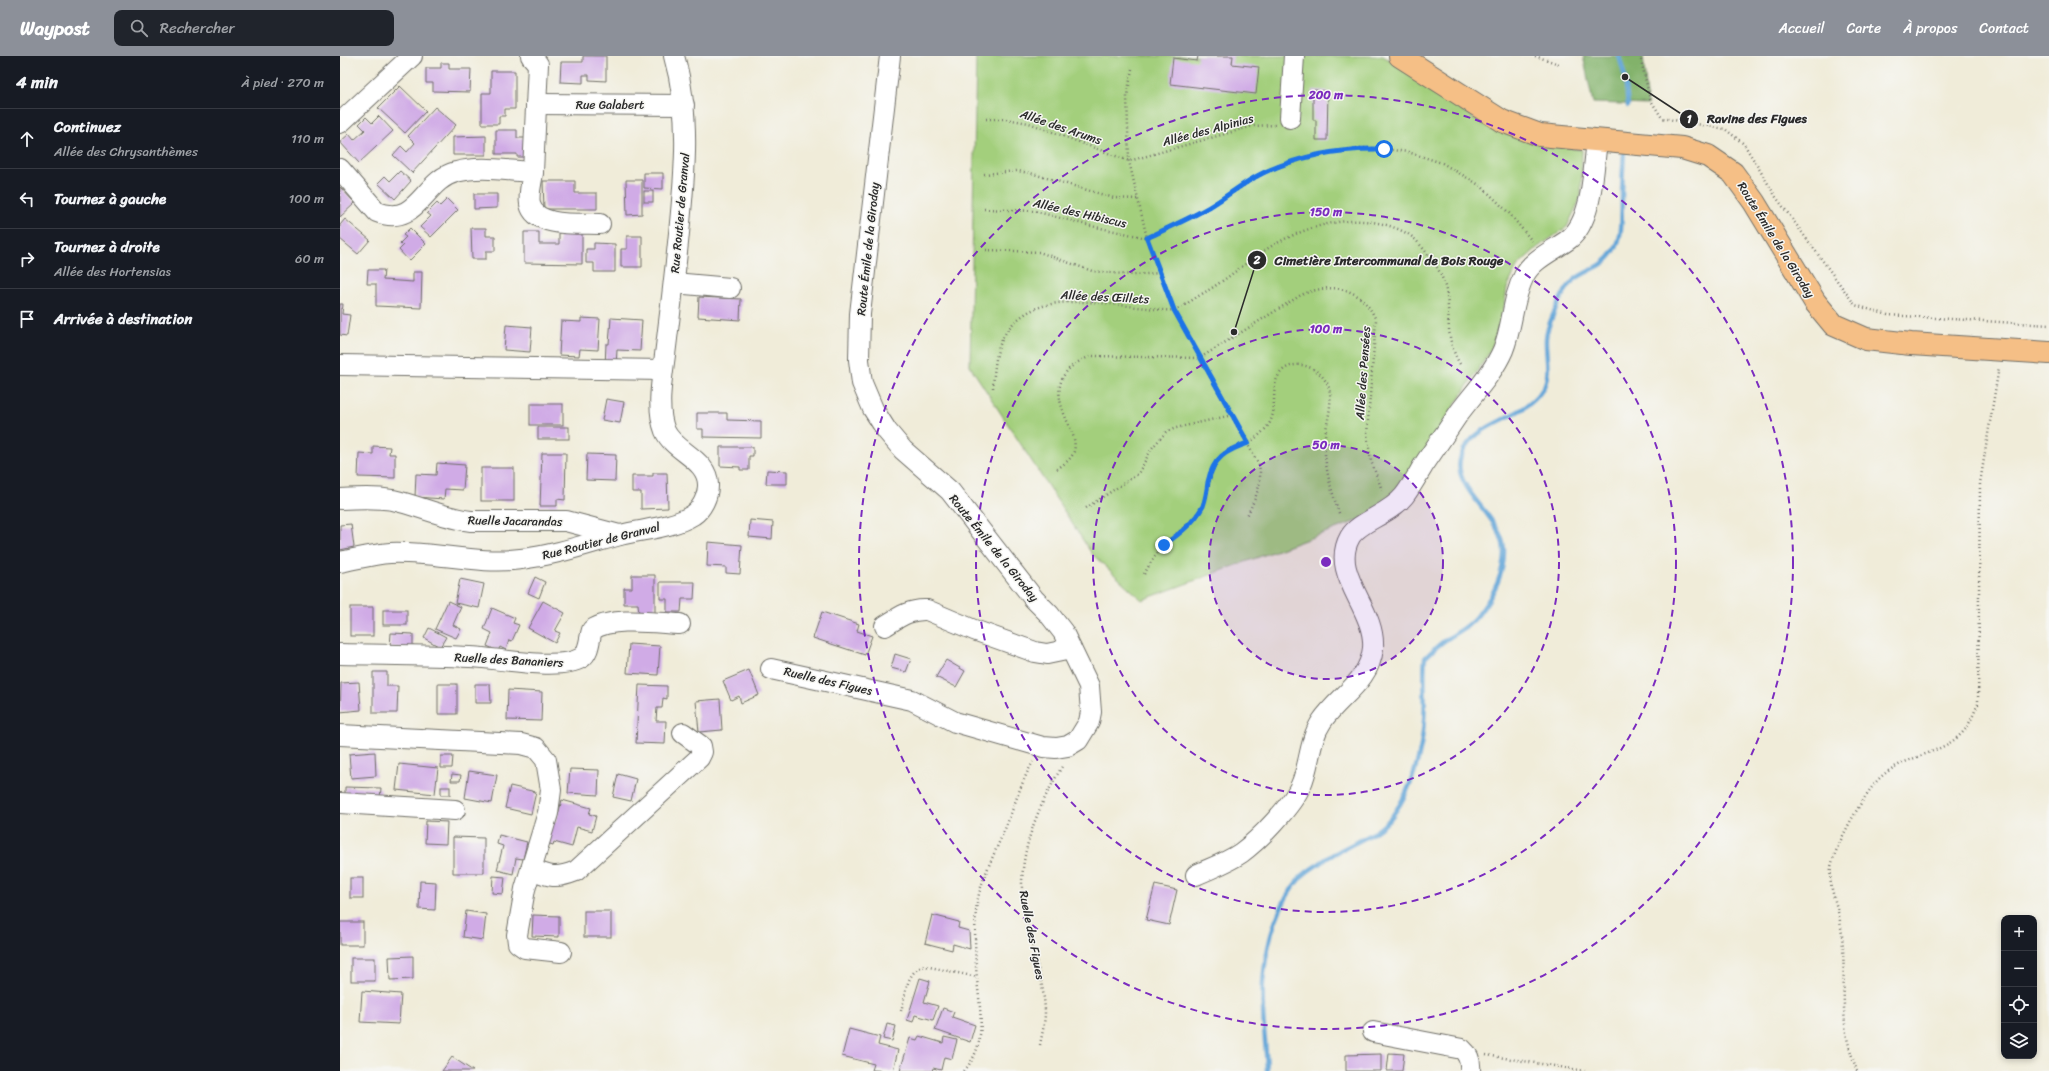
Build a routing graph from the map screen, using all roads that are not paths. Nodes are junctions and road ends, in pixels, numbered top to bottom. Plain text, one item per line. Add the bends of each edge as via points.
1 (412, 56) edge
2 (674, 56) edge
3 (890, 56) edge
4 (1294, 56) edge
5 (1400, 56) edge
6 (537, 59) edge
7 (536, 104) junction
8 (684, 105) junction
9 (1290, 118) road end
10 (340, 123) edge
11 (1597, 141) junction
12 (340, 169) edge
13 (533, 172) junction
14 (600, 224) dead end
15 (674, 283) junction
16 (730, 288) dead end
17 (2049, 353) edge
18 (340, 365) edge
19 (663, 370) junction
20 (340, 499) edge
21 (619, 535) junction
22 (340, 562) edge
23 (680, 624) dead end
24 (885, 626) dead end
25 (1071, 649) junction
26 (340, 654) edge
27 (771, 669) dead end
28 (683, 733) dead end
29 (340, 735) edge
30 (340, 803) edge
31 (455, 810) dead end
32 (531, 869) junction
33 (1196, 875) dead end
34 (561, 952) dead end
35 (1373, 1032) dead end
36 (1468, 1063) edge

1 - 10 street
2 - 8 street, Rue Routier de Granval
3 - 25 street, Route Émile de la Giroday via 860,314 859,360 862,383 873,409 887,431 903,450 950,491 1034,599 1057,623
4 - 9 street
5 - 11 main road, Route Émile de la Giroday via 1502,121 1540,135
6 - 7 street
7 - 8 street, Rue Galabert
7 - 13 street
8 - 15 street, Rue Routier de Granval via 685,172
11 - 17 main road, Route Émile de la Giroday via 1682,148 1708,156 1733,173 1754,202 1815,302 1834,325 1866,339
11 - 33 street via 1587,211 1581,227 1571,238 1540,259 1525,273 1517,293 1504,349 1497,363 1403,497 1390,510 1351,534 1345,547 1344,561 1348,577 1366,611 1372,632 1373,648 1364,676 1333,706 1320,724 1300,787 1280,814 1262,835 1240,854
12 - 13 street via 377,212 394,216 411,210 439,180 454,172 472,169
13 - 14 street via 529,202 537,217 550,221
15 - 16 street
15 - 19 street, Rue Routier de Granval
18 - 19 street
19 - 21 street, Rue Routier de Granval via 661,411 665,432 669,439 705,472 708,484 705,501 695,514 674,524
20 - 21 street, Ruelle Jacarandas via 392,500 471,521 566,521
21 - 22 street, Rue Routier de Granval via 565,552 520,560 391,553
23 - 26 street, Ruelle des Bananiers via 618,622 599,626 592,630 588,649 583,657 569,663 471,657
24 - 25 street via 906,613 919,609 1035,652 1047,654
25 - 27 street, Ruelle des Figues via 1089,686 1089,722 1078,740 1068,746 1056,748 1043,747 955,722 912,700
28 - 32 street via 701,746 699,758 576,871 561,877 548,876
29 - 32 street via 521,744 536,748 546,760 551,790 548,813
30 - 31 street
32 - 34 street via 518,928 518,943 525,948
35 - 36 street via 1462,1049

